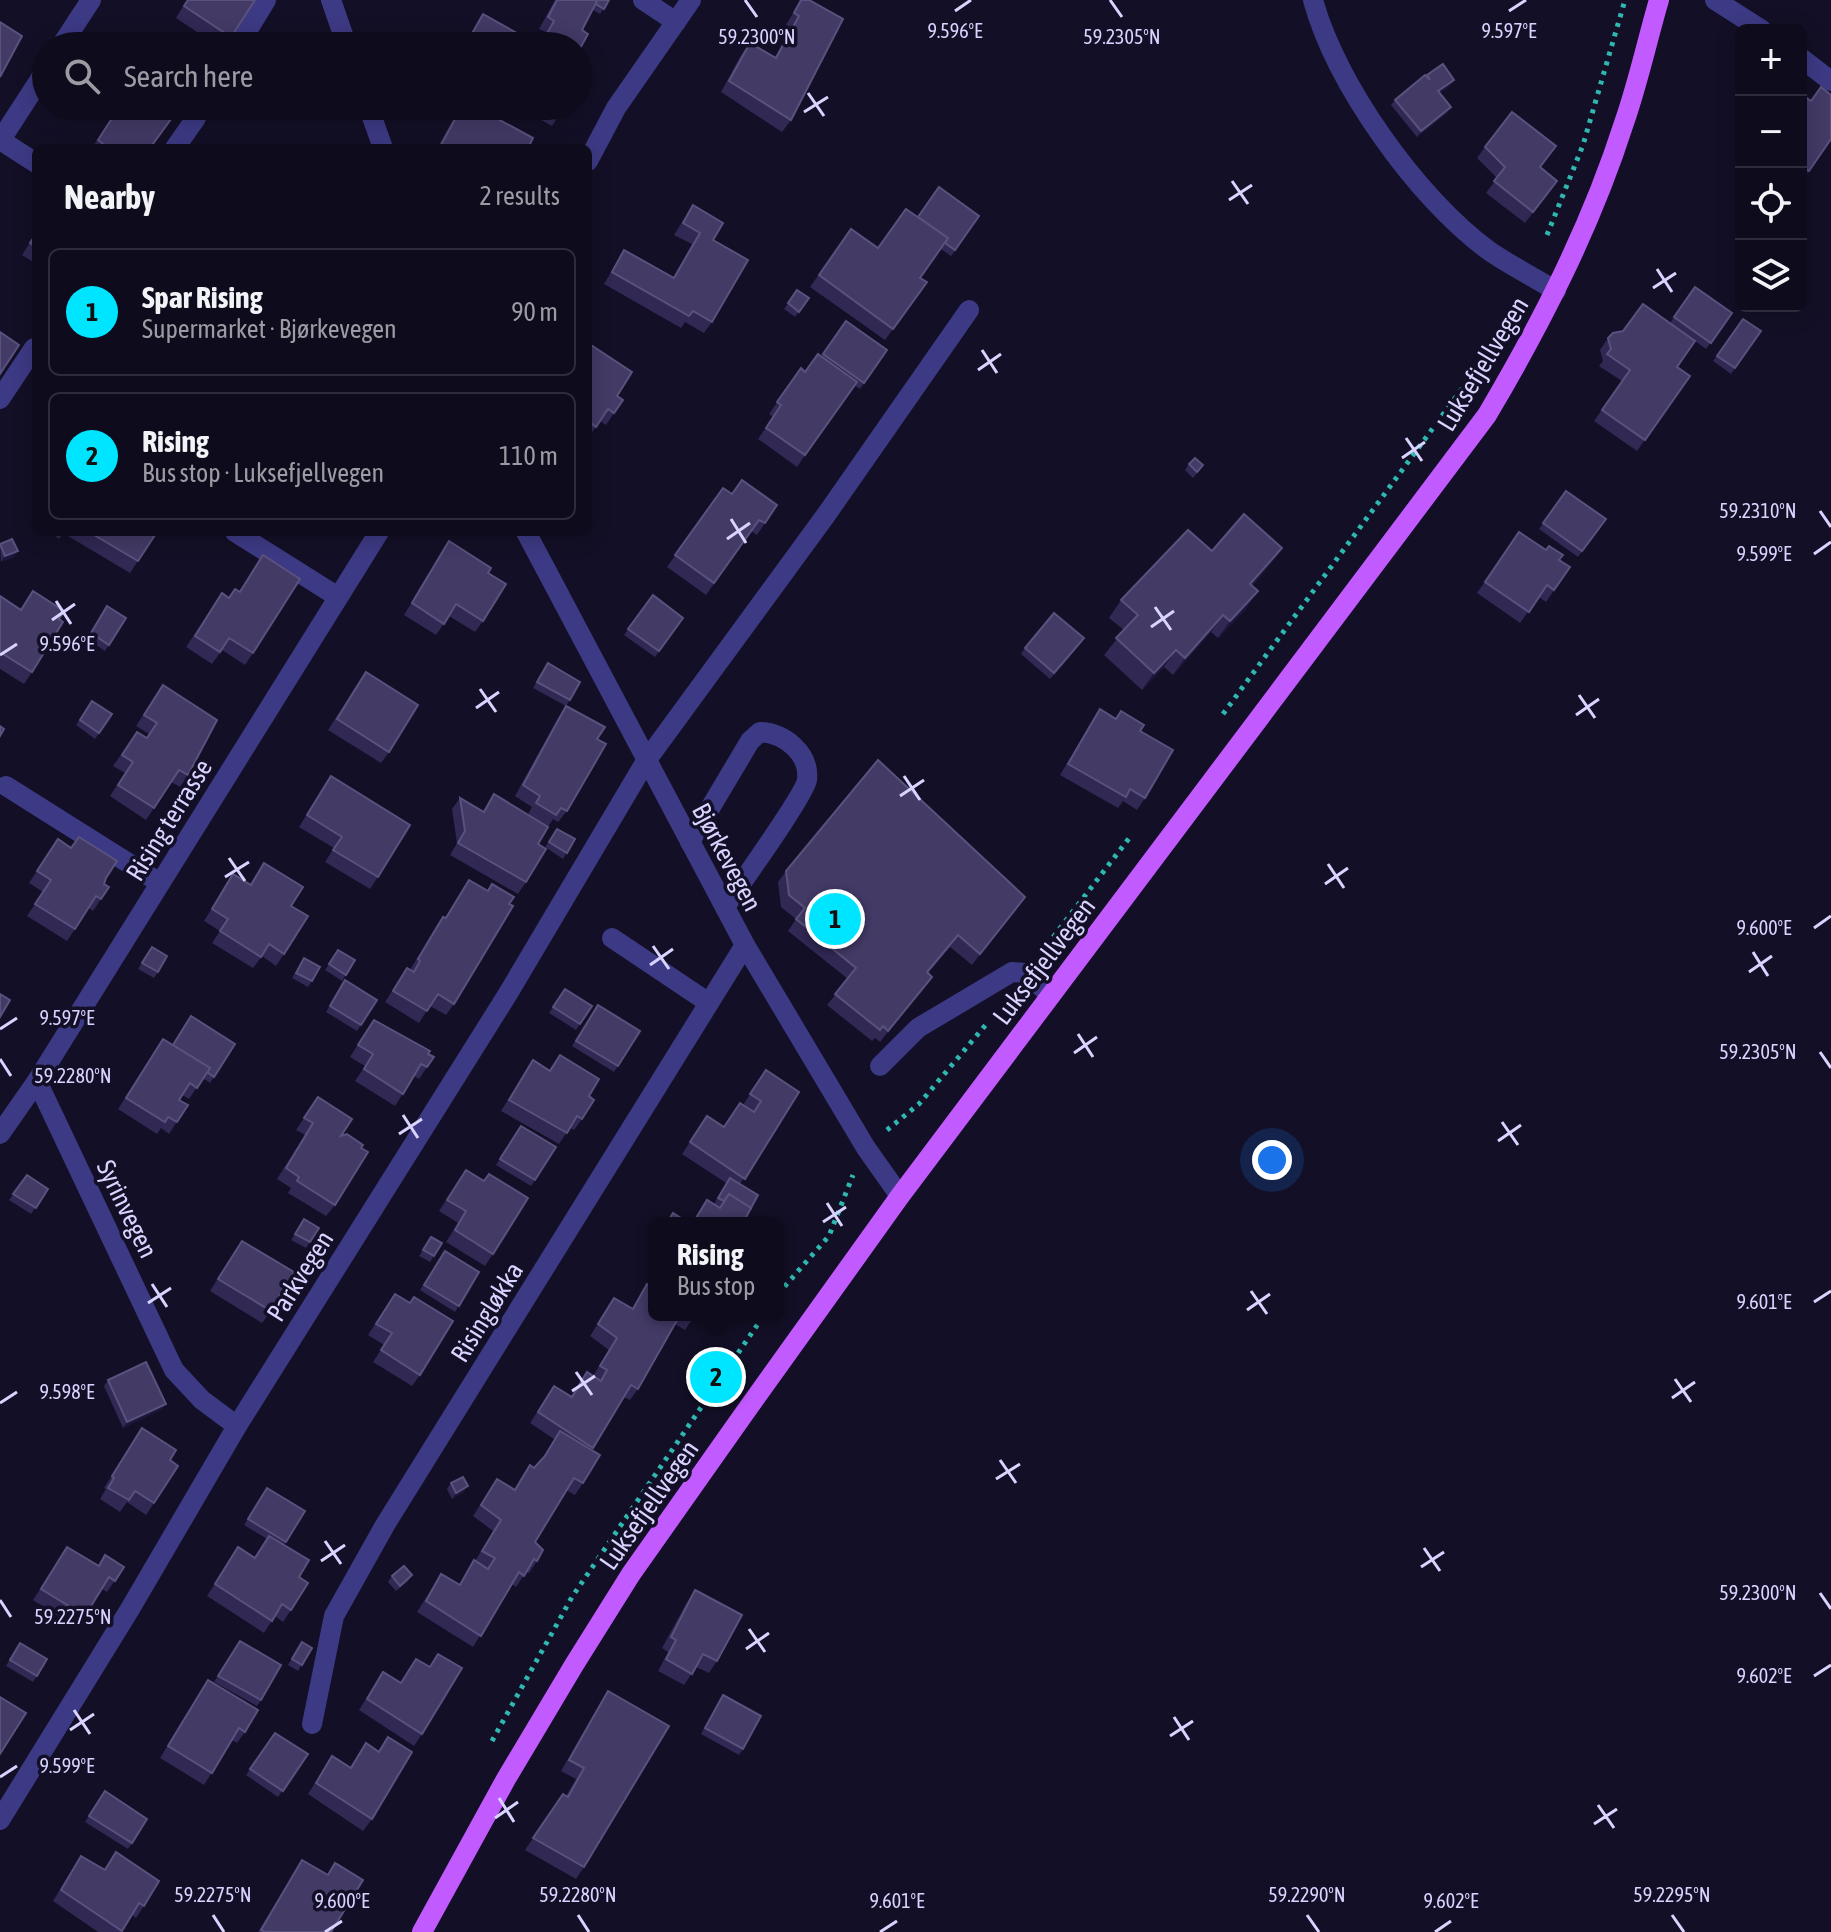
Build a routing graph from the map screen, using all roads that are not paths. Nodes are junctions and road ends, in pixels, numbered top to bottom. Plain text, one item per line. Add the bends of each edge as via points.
1 (91, 0) edge
2 (266, 0) edge
3 (331, 0) edge
4 (643, 0) edge
5 (691, 0) edge
6 (1313, 0) edge
7 (1659, 0) edge
8 (1715, 0) edge
9 (676, 22) junction
10 (1753, 24) edge
11 (70, 32) edge
12 (247, 32) edge
13 (342, 32) edge
14 (1807, 63) edge
15 (1831, 81) edge
16 (32, 91) edge
17 (195, 120) edge
18 (373, 120) edge
19 (0, 140) edge
20 (178, 144) edge
21 (382, 144) edge
22 (592, 153) edge
23 (32, 160) edge
24 (1556, 291) junction
25 (969, 310) dead end
26 (32, 351) edge
27 (0, 399) edge
28 (241, 536) edge
29 (376, 536) edge
30 (528, 536) edge
31 (338, 597) junction
32 (646, 761) junction
33 (6, 786) dead end
34 (690, 842) junction
35 (160, 883) junction
36 (725, 907) junction
37 (612, 938) dead end
38 (745, 945) junction
39 (1051, 995) junction
40 (709, 1003) junction
41 (880, 1066) dead end
42 (37, 1081) junction
43 (0, 1134) edge
44 (900, 1196) junction
45 (237, 1426) junction
46 (312, 1724) dead end
47 (0, 1820) edge
48 (422, 1932) edge

1 - 11 street
2 - 12 street
3 - 13 street
4 - 9 street
5 - 9 street
6 - 24 street via 1349,84 1388,146 1487,250
7 - 24 main road, Luksefjellvegen via 1625,123
8 - 10 street
9 - 22 street via 616,108
14 - 15 street
16 - 19 street
17 - 20 street
18 - 21 street
19 - 23 street
24 - 39 main road, Luksefjellvegen via 1487,415
25 - 32 street, Parkvegen
26 - 27 street
28 - 31 street
29 - 31 street, Rising terrasse
30 - 32 street, Bjørkevegen
31 - 35 street, Rising terrasse
32 - 34 street, Bjørkevegen
32 - 45 street, Parkvegen via 509,992
33 - 35 street
34 - 36 street, Bjørkevegen
34 - 36 street via 760,732 772,732 796,748 804,758 807,783
35 - 42 street, Rising terrasse
36 - 38 street, Bjørkevegen
37 - 40 street
38 - 40 street, Risingløkka
38 - 44 street, Bjørkevegen
39 - 41 street via 1025,973 1012,972 918,1028
39 - 44 main road, Luksefjellvegen
40 - 46 street, Risingløkka via 334,1616
42 - 43 street, Rising terrasse
42 - 45 street, Syrinvegen via 174,1370
44 - 48 main road, Luksefjellvegen via 631,1574 506,1779
45 - 47 street, Parkvegen

